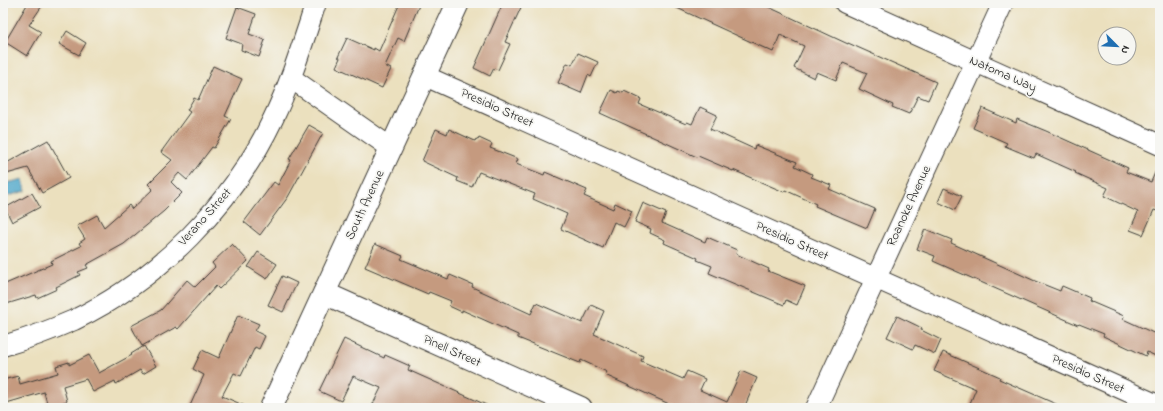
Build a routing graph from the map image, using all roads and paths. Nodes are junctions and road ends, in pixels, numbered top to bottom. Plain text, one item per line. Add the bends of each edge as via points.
1 (316, 3) edge
2 (458, 3) edge
3 (845, 3) edge
4 (1003, 3) edge
5 (976, 62) junction
6 (425, 76) junction
7 (291, 78) junction
8 (1160, 145) edge
9 (391, 148) junction
10 (876, 278) junction
11 (324, 293) junction
12 (3, 346) edge
13 (1160, 406) edge
14 (271, 408) edge
15 (581, 408) edge
16 (816, 408) edge

1 - 7 street, Verano Street
2 - 6 street, South Avenue
3 - 5 street, Natoma Way
4 - 5 street, Roanoke Avenue
5 - 8 street, Natoma Way
5 - 10 street, Roanoke Avenue
6 - 9 street, South Avenue
6 - 10 street, Presidio Street
7 - 9 street
7 - 12 street, Verano Street via 259,146 216,208 185,241 151,271 114,297 74,319 33,337
9 - 11 street, South Avenue
10 - 13 street, Presidio Street
10 - 16 street, Roanoke Avenue
11 - 14 street, South Avenue
11 - 15 street, Pinell Street

